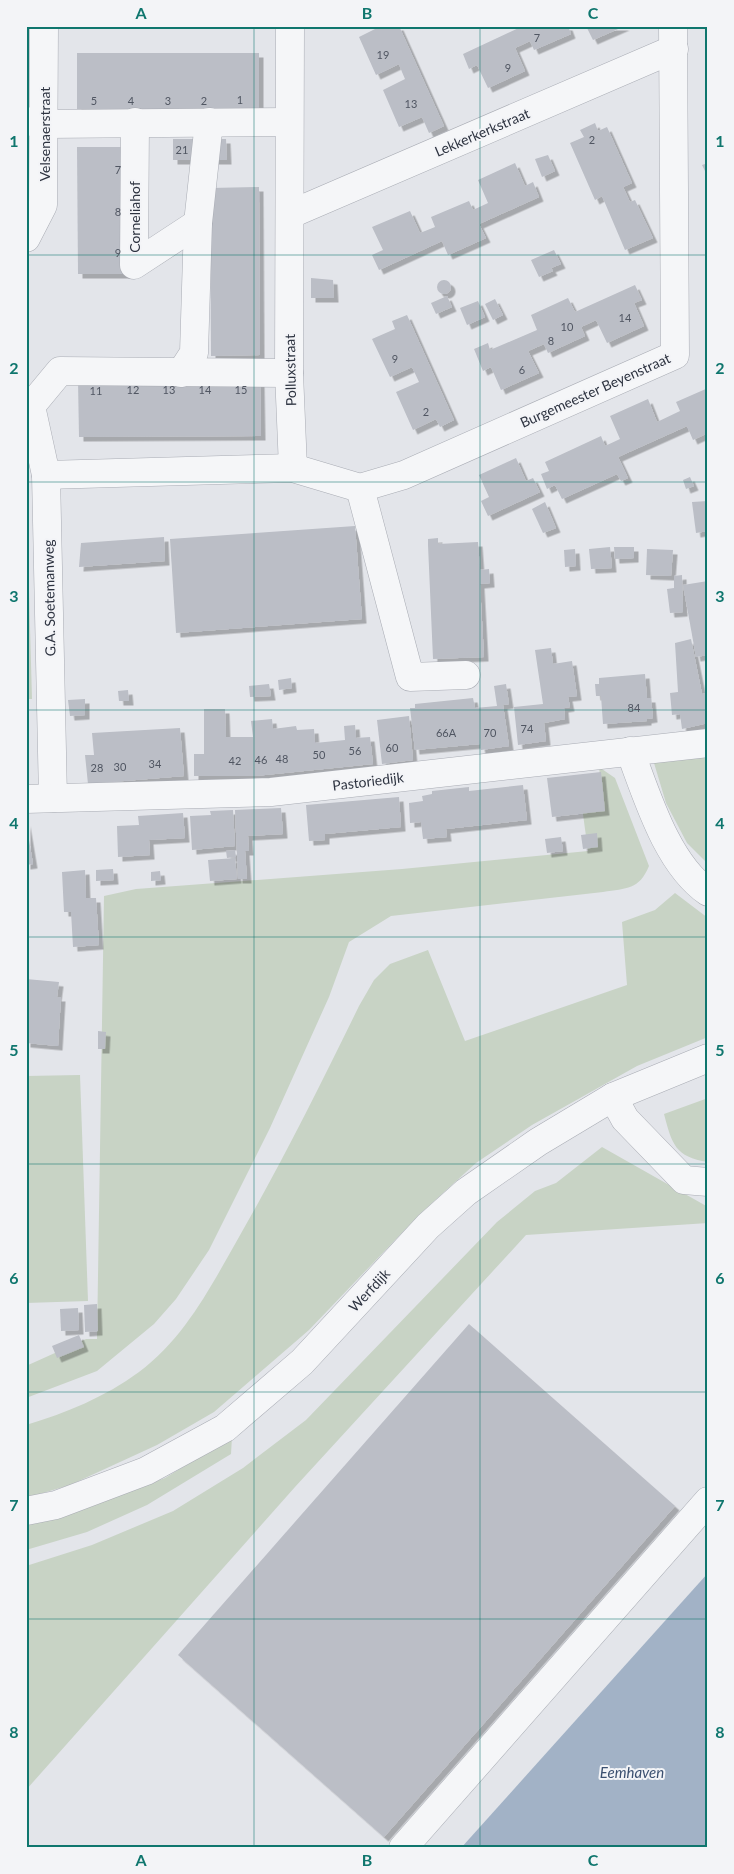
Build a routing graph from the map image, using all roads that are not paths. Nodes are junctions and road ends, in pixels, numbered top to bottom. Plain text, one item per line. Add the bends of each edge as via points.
1 (44, 26) edge
2 (290, 26) edge
3 (673, 38) edge
4 (36, 122) edge
5 (135, 122) junction
6 (209, 122) junction
7 (289, 122) junction
8 (291, 214) junction
9 (198, 223) junction
10 (26, 238) edge
11 (181, 372) junction
12 (289, 373) junction
13 (29, 403) edge
14 (293, 468) junction
15 (46, 475) junction
16 (360, 488) junction
17 (466, 675) dead end
18 (708, 743) edge
19 (630, 751) junction
20 (40, 799) edge
21 (708, 892) edge
22 (708, 1058) edge
23 (613, 1097) junction
24 (708, 1182) edge
25 (708, 1501) edge
26 (26, 1511) edge
27 (403, 1848) edge

1 - 4 street, Velsenaerstraat
2 - 7 street, Polluxstraat
3 - 8 street, Lekkerkerkstraat
3 - 16 street, Burgemeester Beyenstraat via 675,355 404,475
4 - 5 street
4 - 10 street, Velsenaerstraat via 43,205
5 - 6 street
5 - 9 street, Corneliahof via 134,265
6 - 7 street
6 - 9 street
7 - 8 street, Polluxstraat
8 - 12 street, Polluxstraat
9 - 11 street via 194,353
11 - 12 street
11 - 13 street via 60,372
12 - 14 street, Polluxstraat
13 - 15 street, G.A. Soetemanweg
14 - 15 street
14 - 16 street
15 - 20 street, G.A. Soetemanweg
16 - 17 street via 410,677
18 - 19 street, Pastoriedijk
19 - 20 street, Pastoriedijk via 271,792
19 - 21 street via 670,850
22 - 23 street, Werfdijk
23 - 24 street via 625,1119 684,1180
23 - 26 street, Werfdijk via 538,1142 466,1192 428,1226 302,1362 225,1428 146,1471 56,1505
25 - 27 street

